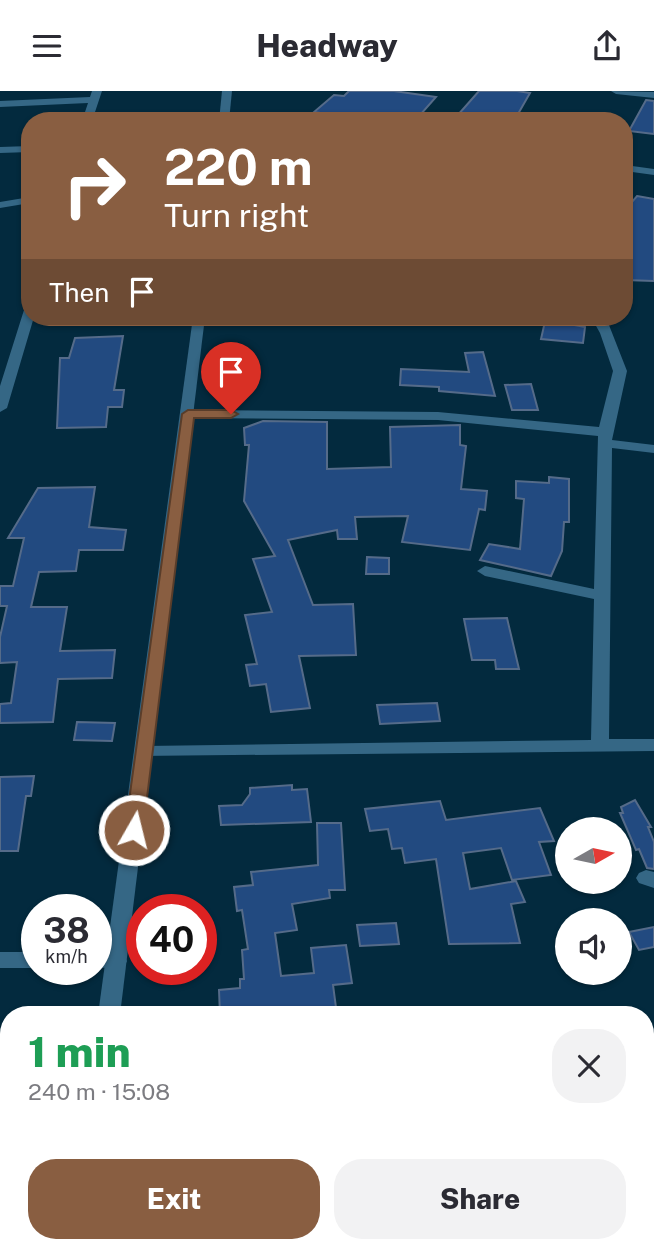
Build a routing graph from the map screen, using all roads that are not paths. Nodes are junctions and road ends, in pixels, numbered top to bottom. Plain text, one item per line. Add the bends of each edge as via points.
1 (227, 91) edge
2 (616, 91) edge
3 (654, 95) edge
4 (96, 96) edge
5 (0, 104) edge
6 (225, 112) edge
7 (21, 149) edge
8 (0, 150) edge
9 (633, 169) edge
10 (654, 172) edge
11 (21, 202) edge
12 (0, 205) edge
13 (25, 326) edge
14 (198, 326) edge
15 (606, 326) edge
16 (0, 408) edge
17 (188, 414) junction
18 (605, 437) junction
19 (654, 449) edge
20 (485, 571) dead end
21 (602, 596) junction
22 (600, 745) junction
23 (647, 745) edge
24 (145, 752) junction
25 (654, 761) edge
26 (112, 928) edge
27 (0, 960) edge
28 (21, 960) edge
29 (107, 985) edge
30 (108, 1006) edge

1 - 6 street
2 - 3 street
4 - 5 street
7 - 8 street
9 - 10 street
11 - 12 street
13 - 16 street
14 - 17 street
15 - 18 street via 620,370
17 - 18 street via 438,416
17 - 24 street
18 - 19 street
18 - 21 street
20 - 21 street
21 - 22 street
22 - 23 street
22 - 24 street
23 - 25 street via 642,752
24 - 26 street
27 - 28 street
29 - 30 street

